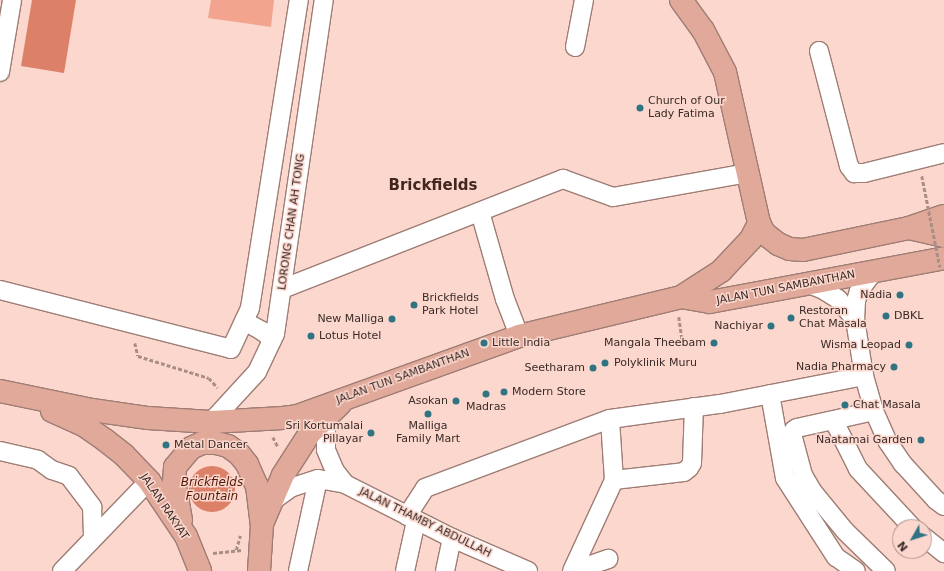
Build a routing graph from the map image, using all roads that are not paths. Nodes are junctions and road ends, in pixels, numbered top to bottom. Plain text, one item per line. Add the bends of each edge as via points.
1 (12, 0) edge
2 (299, 0) edge
3 (324, 0) edge
4 (584, 0) edge
5 (681, 0) edge
6 (4, 25) edge
7 (292, 41) junction
8 (317, 45) junction
9 (575, 47) dead end
10 (819, 51) dead end
11 (0, 72) edge
12 (944, 153) edge
13 (748, 173) junction
14 (294, 206) junction
15 (265, 212) junction
16 (480, 212) junction
17 (944, 216) edge
18 (760, 223) junction
19 (909, 228) junction
20 (944, 236) edge
21 (942, 262) edge
22 (874, 271) junction
23 (806, 283) junction
24 (282, 289) junction
25 (0, 290) edge
26 (678, 298) junction
27 (855, 318) junction
28 (244, 321) junction
29 (519, 336) junction
30 (272, 341) junction
31 (864, 376) junction
32 (6, 392) edge
33 (770, 394) junction
34 (348, 397) junction
35 (694, 407) junction
36 (874, 412) junction
37 (329, 414) junction
38 (610, 419) junction
39 (834, 421) junction
40 (211, 422) junction
41 (0, 451) edge
42 (318, 479) junction
43 (149, 480) junction
44 (614, 480) junction
45 (345, 484) junction
46 (271, 502) junction
47 (944, 506) edge
48 (412, 518) junction
49 (905, 519) edge
50 (262, 524) junction
51 (186, 536) junction
52 (93, 538) junction
53 (452, 538) junction
54 (932, 543) edge
55 (944, 553) edge
56 (608, 559) dead end
57 (198, 566) edge
58 (62, 571) edge
59 (259, 571) edge
60 (298, 571) edge
61 (405, 571) edge
62 (445, 571) edge
63 (528, 571) edge
64 (572, 571) edge
65 (578, 571) edge
66 (856, 571) edge
67 (886, 571) edge

1 - 6 street
2 - 7 street
3 - 8 street, LORONG CHAN AH TONG
4 - 9 street
5 - 13 main road via 703,30 725,72
6 - 11 street
7 - 8 street
7 - 15 street
8 - 14 street, LORONG CHAN AH TONG
10 - 12 street via 849,166 854,173 864,173
13 - 16 street via 614,197 562,180
13 - 18 main road
14 - 15 street
14 - 24 street, LORONG CHAN AH TONG
15 - 28 street via 250,308
16 - 24 street
16 - 29 street via 505,299
17 - 19 main road
18 - 19 main road via 764,233 778,244 790,249 804,250
18 - 26 main road via 750,239 721,271
19 - 20 main road
21 - 22 main road, JALAN TUN SAMBANTHAN
22 - 23 main road, JALAN TUN SAMBANTHAN
22 - 27 street via 859,291
23 - 26 main road, JALAN TUN SAMBANTHAN via 710,302
23 - 27 street via 838,299
24 - 30 street, LORONG CHAN AH TONG
25 - 28 street via 231,349
26 - 29 main road, JALAN TUN SAMBANTHAN
27 - 31 street
28 - 30 street via 262,331
29 - 34 main road, JALAN TUN SAMBANTHAN
30 - 40 street, LORONG CHAN AH TONG via 257,372
31 - 33 street
31 - 36 street
32 - 40 main road, JALAN TUN SAMBANTHAN via 92,410 148,418
32 - 43 main road, JALAN RAKYAT via 85,426 124,455
33 - 35 street
33 - 66 street via 785,478 836,557
34 - 37 main road
34 - 40 main road, JALAN TUN SAMBANTHAN via 297,416
35 - 38 street
35 - 44 street via 692,463 689,468 684,472
36 - 39 street
36 - 47 street via 888,442 903,464
37 - 45 street, JALAN THAMBY ABDULLAH via 326,450 335,471
37 - 46 main road via 310,433 283,475
38 - 44 street
38 - 48 street via 425,488
39 - 49 street via 858,469
39 - 67 street via 794,430 792,434 795,449 803,475 813,492 845,531
41 - 52 street via 38,460 52,470 69,476 92,507
42 - 45 street, JALAN THAMBY ABDULLAH
42 - 46 street, JALAN THAMBY ABDULLAH via 290,488
42 - 60 street
43 - 51 main road, JALAN RAKYAT
43 - 52 street
44 - 64 street
45 - 48 street, JALAN THAMBY ABDULLAH
46 - 50 main road
48 - 53 street, JALAN THAMBY ABDULLAH
48 - 61 street
50 - 51 main road via 257,486 247,464 228,446 216,443 202,444 191,448 175,467 176,498
50 - 59 main road
51 - 57 main road, JALAN RAKYAT
52 - 58 street
53 - 62 street
53 - 63 street, JALAN THAMBY ABDULLAH
54 - 55 street
56 - 65 street

